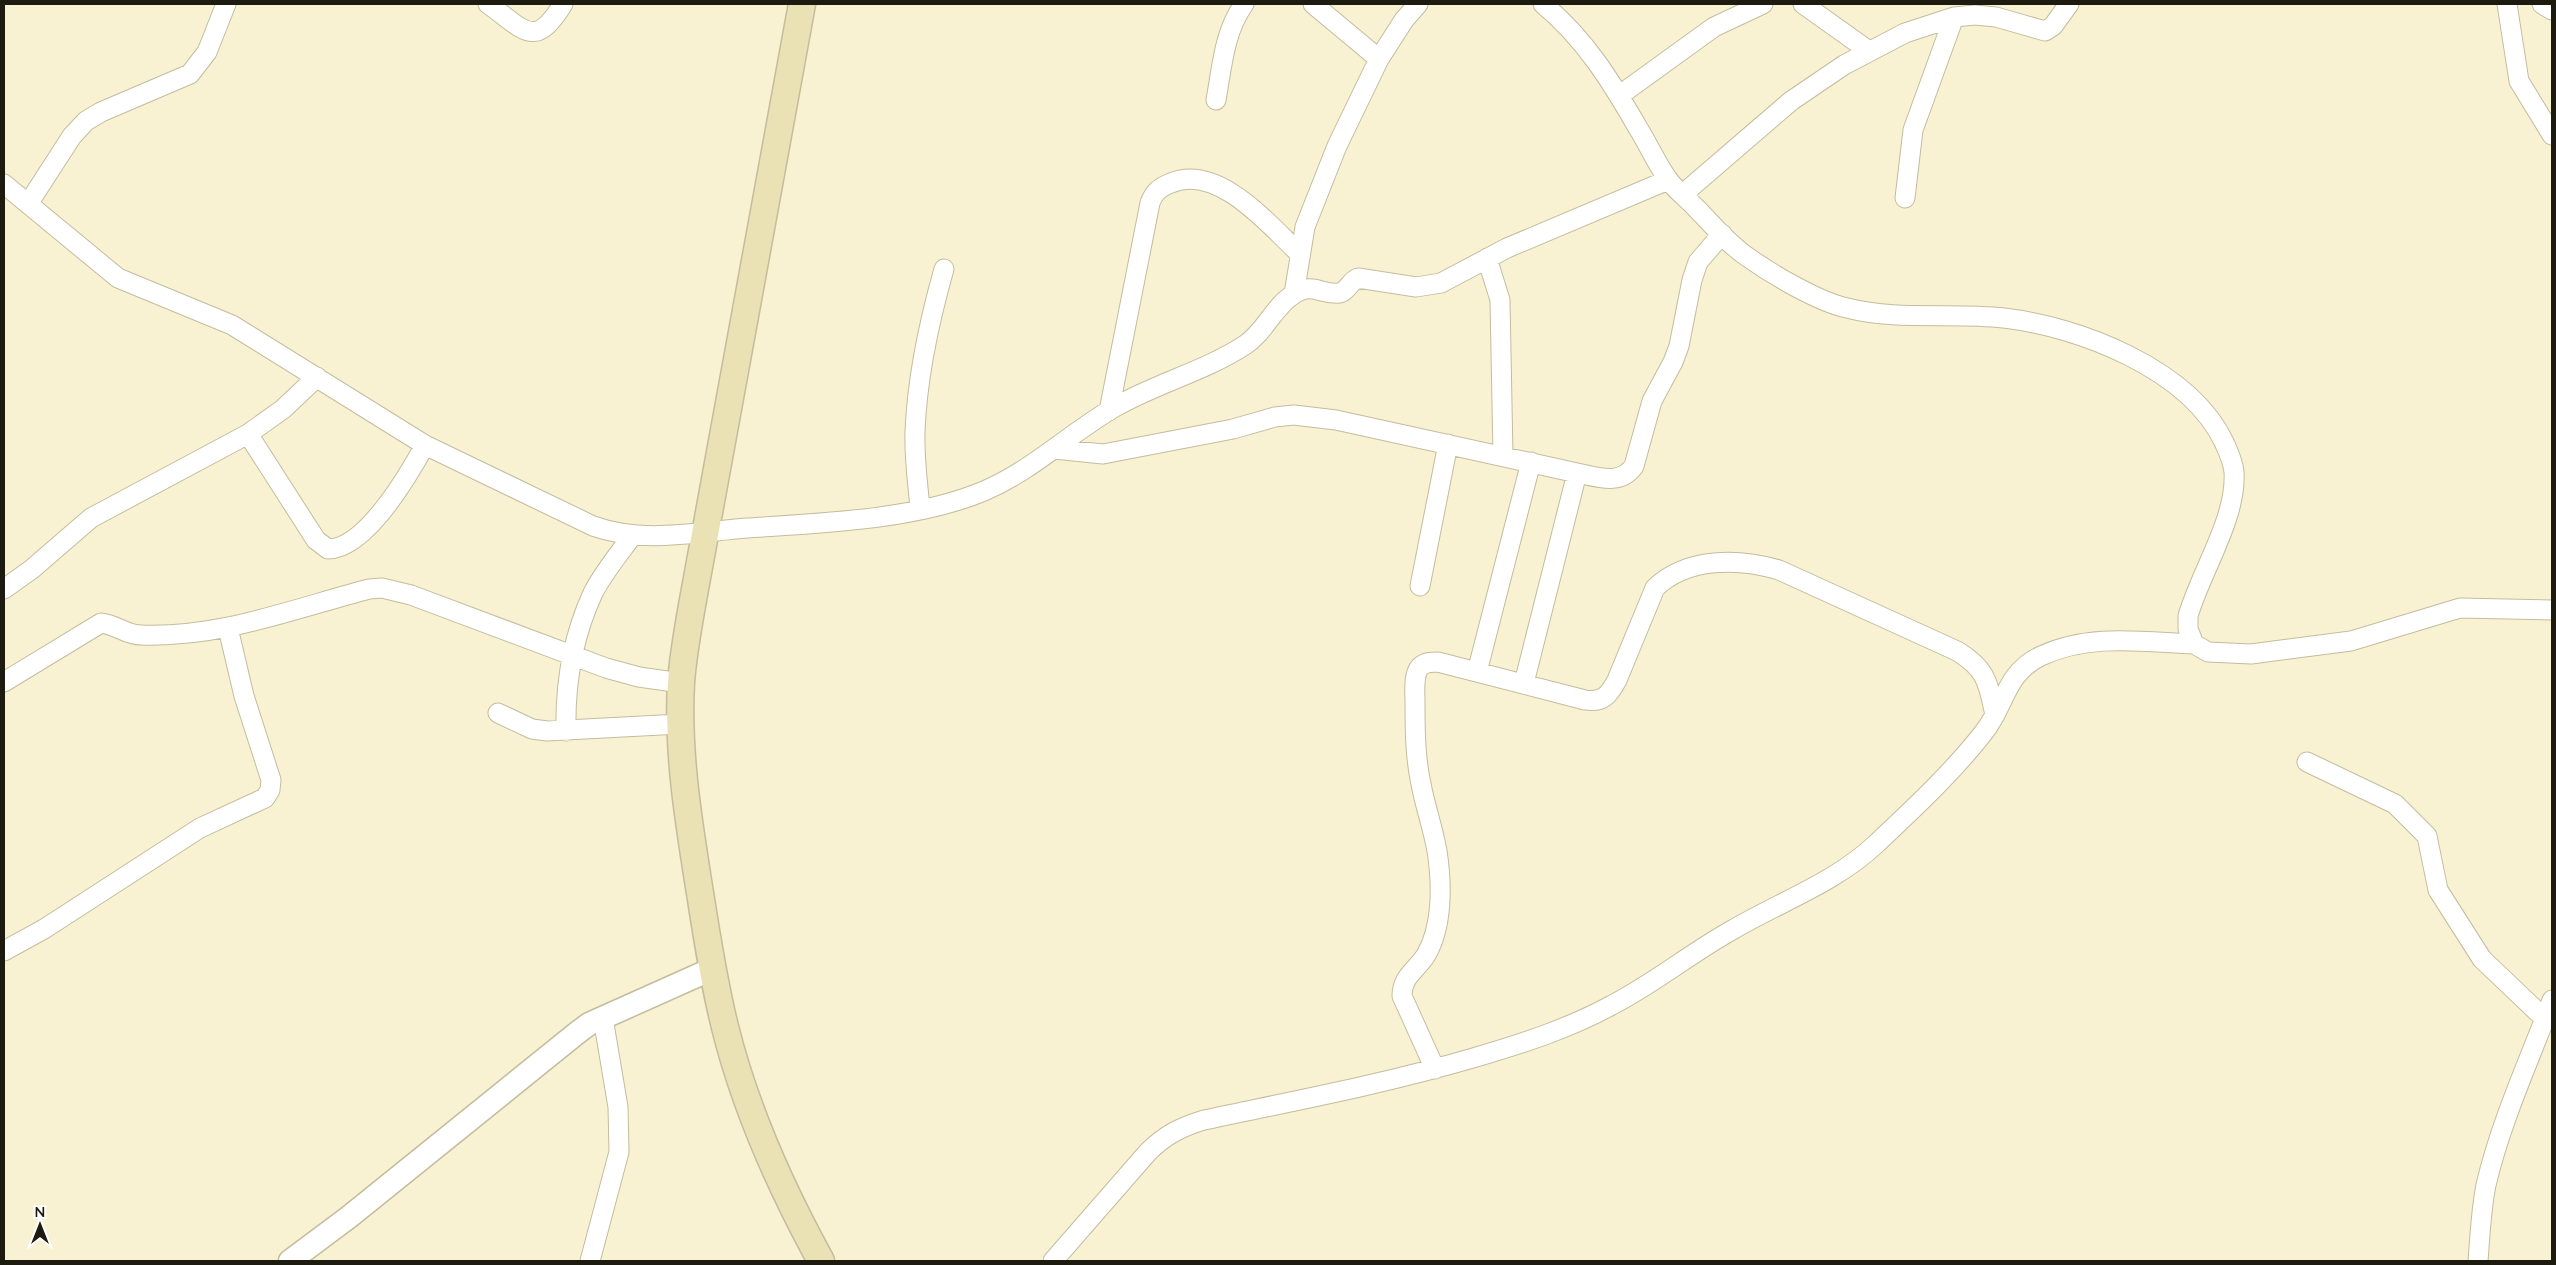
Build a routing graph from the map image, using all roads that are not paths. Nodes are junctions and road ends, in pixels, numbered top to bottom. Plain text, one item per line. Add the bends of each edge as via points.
1 (226, 4) edge
2 (488, 4) edge
3 (563, 4) edge
4 (802, 4) edge
5 (1244, 4) edge
6 (1313, 4) edge
7 (1418, 4) edge
8 (1543, 4) edge
9 (1763, 4) edge
10 (1803, 4) edge
11 (2069, 4) edge
12 (2507, 4) edge
13 (2542, 4) edge
14 (2552, 10) edge
15 (1954, 17) junction
16 (1869, 51) junction
17 (1379, 58) junction
18 (1620, 95) junction
19 (1216, 100) dead end
20 (2552, 135) edge
21 (1668, 180) junction
22 (4, 184) edge
23 (1683, 194) junction
24 (1905, 198) dead end
25 (28, 204) junction
26 (1722, 234) junction
27 (1299, 253) junction
28 (1487, 258) junction
29 (944, 269) dead end
30 (1294, 294) junction
31 (317, 377) junction
32 (1108, 411) junction
33 (248, 434) junction
34 (1448, 444) junction
35 (425, 445) junction
36 (1054, 450) junction
37 (1503, 456) junction
38 (1531, 462) junction
39 (1577, 473) junction
40 (920, 509) junction
41 (706, 531) junction
42 (632, 536) junction
43 (1420, 586) dead end
44 (4, 589) edge
45 (2552, 610) edge
46 (228, 628) junction
47 (2194, 644) junction
48 (572, 656) junction
49 (1477, 672) junction
50 (4, 682) edge
51 (681, 683) junction
52 (1524, 684) junction
53 (498, 714) dead end
54 (1995, 715) junction
55 (680, 724) junction
56 (566, 731) junction
57 (2308, 762) dead end
58 (4, 951) edge
59 (712, 969) junction
60 (2552, 1000) edge
61 (602, 1018) junction
62 (2545, 1019) junction
63 (1434, 1069) junction
64 (290, 1261) edge
65 (590, 1261) edge
66 (821, 1261) edge
67 (1053, 1261) edge
68 (2478, 1261) edge

1 - 25 street via 207,52 190,74 86,121 72,136
2 - 3 street via 533,33 547,28
4 - 41 main road
5 - 19 street via 1227,38
6 - 17 street
7 - 17 street
8 - 18 street via 1579,38
9 - 18 street via 1714,27
10 - 16 street
11 - 15 street via 2053,26 2045,31 1996,17
12 - 20 street via 2519,81
13 - 14 street
15 - 16 street via 1905,33
15 - 24 street via 1913,130
16 - 23 street via 1791,101
17 - 27 street via 1315,198
18 - 21 street
21 - 23 street
21 - 28 street
22 - 25 street
23 - 26 street
25 - 31 street via 118,278 232,326
26 - 39 street via 1698,262 1674,362 1652,401 1634,466 1621,478
26 - 47 street via 1748,258 1832,304 1868,312 1977,315 2033,322 2124,354 2151,368 2192,398 2219,431 2234,469 2233,491 2224,522 2188,616 2188,629
27 - 30 street
27 - 32 street via 1255,211 1223,188 1188,179 1160,188 1150,203
28 - 30 street via 1453,277 1427,286 1358,278 1344,292 1312,287
28 - 37 street via 1500,300
29 - 40 street via 931,316 917,408 915,446
30 - 32 street via 1247,344
31 - 33 street via 283,409
31 - 35 street
32 - 36 street
33 - 35 street via 316,540 328,549 345,546 355,539 386,506 404,484
33 - 44 street via 91,518
34 - 36 street via 1336,420 1294,415 1102,454
34 - 37 street
34 - 43 street
35 - 42 street via 593,526
36 - 40 street via 1030,467 983,491
37 - 38 street
38 - 39 street
38 - 49 street
39 - 52 street
40 - 41 street via 817,523
41 - 42 street
41 - 51 main road
42 - 48 street via 594,593
45 - 47 street via 2460,608 2351,641 2251,654 2208,652
46 - 48 street via 382,588 411,595
46 - 50 street via 139,635 101,623
46 - 58 street via 244,696 271,780 265,798 200,828 44,929
47 - 54 street via 2107,640 2070,645 2040,656 2025,666 2006,690
48 - 51 street via 623,673
48 - 56 street via 566,690
49 - 52 street
49 - 63 street via 1438,662 1428,663 1416,675 1415,747 1436,849 1438,907 1429,948 1405,978 1402,996
51 - 55 main road
52 - 54 street via 1585,700 1603,700 1617,680 1655,588 1685,569 1733,562 1779,570 1974,661 1988,686
53 - 56 street via 532,730
54 - 63 street via 1985,731 1946,774 1877,843 1844,869 1733,929 1645,988 1584,1020 1534,1039
55 - 56 street
55 - 59 main road via 684,782
57 - 62 street via 2395,804 2427,836 2438,890 2482,959
59 - 61 street
59 - 66 main road via 725,1028 750,1103 771,1158
60 - 62 street
61 - 64 street via 577,1033
61 - 65 street via 618,1107 619,1152
62 - 68 street via 2492,1160
63 - 67 street via 1181,1127 1148,1152

